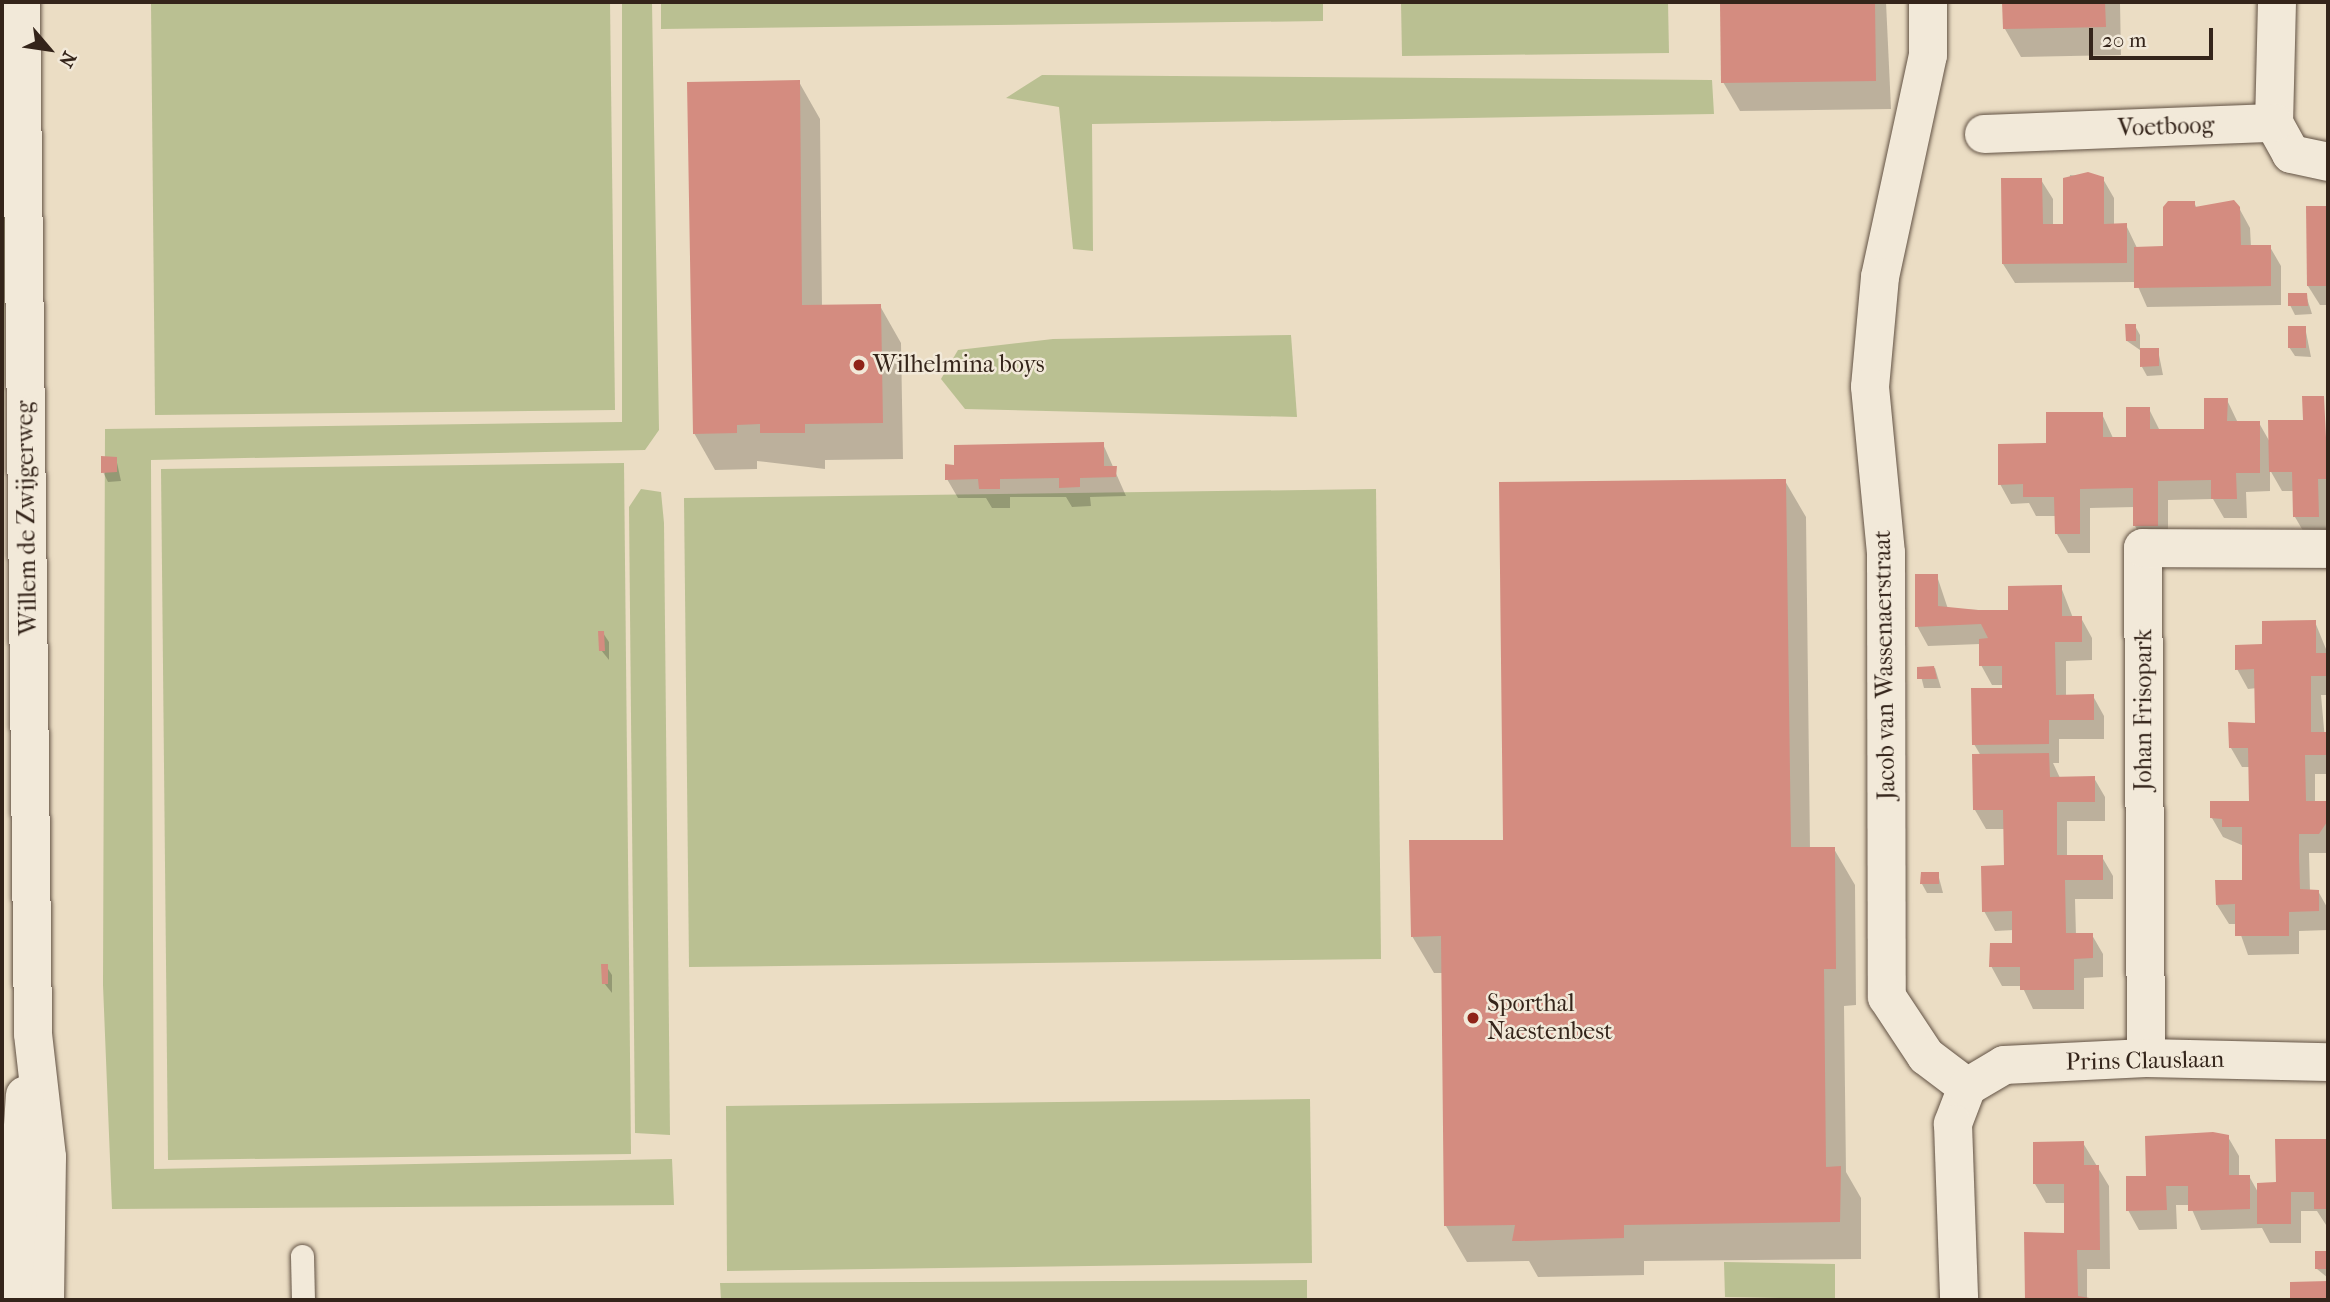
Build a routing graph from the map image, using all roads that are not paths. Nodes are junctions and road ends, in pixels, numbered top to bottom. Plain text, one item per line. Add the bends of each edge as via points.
1 (21, 2) edge
2 (1928, 2) edge
3 (2277, 2) edge
4 (2274, 123) junction
5 (1984, 134) dead end
6 (2328, 162) edge
7 (2328, 549) edge
8 (33, 1034) junction
9 (2146, 1058) junction
10 (2328, 1062) edge
11 (1967, 1087) junction
12 (302, 1256) dead end
13 (12, 1300) edge
14 (45, 1300) edge
15 (303, 1300) edge
16 (1959, 1300) edge

1 - 8 street, Willem de Zwijgerweg
2 - 11 street, Jacob van Wassenaerstraat via 1928,55 1880,277 1870,387 1886,553 1887,998 1900,1025 1926,1056
3 - 4 street
4 - 5 street, Voetboog
4 - 6 street via 2291,154
7 - 9 street, Johan Frisopark via 2143,548
8 - 13 street, Willem de Zwijgerweg via 18,1157
8 - 14 street, Willem de Zwijgerweg via 47,1157
9 - 10 street, Prins Clauslaan
9 - 11 street, Prins Clauslaan via 2004,1065
11 - 16 street via 1953,1124
12 - 15 lane

